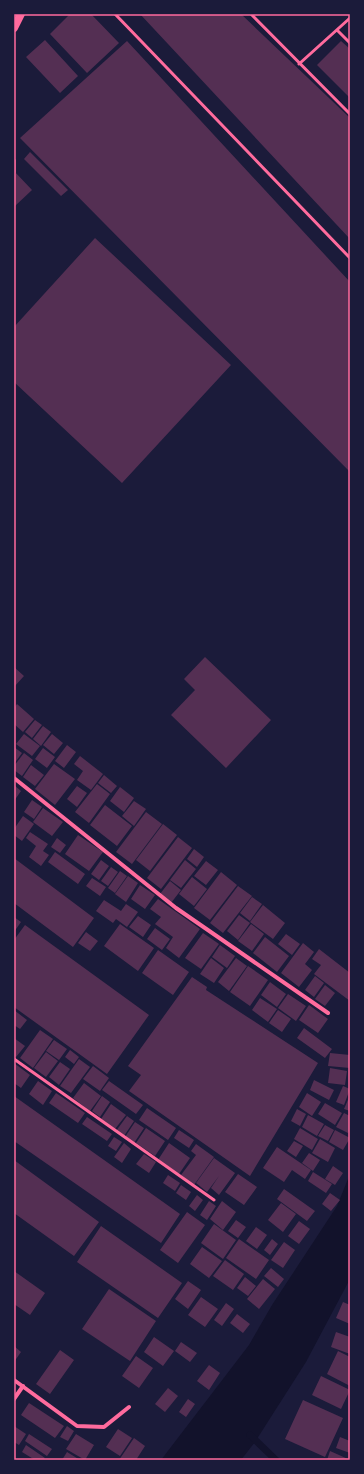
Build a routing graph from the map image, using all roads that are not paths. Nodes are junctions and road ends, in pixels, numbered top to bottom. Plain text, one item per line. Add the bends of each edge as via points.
1 (21, 14) edge
2 (115, 14) edge
3 (251, 14) edge
4 (350, 18) edge
5 (14, 28) edge
6 (337, 30) junction
7 (350, 44) edge
8 (299, 64) junction
9 (350, 114) edge
10 (14, 160) edge
11 (14, 172) edge
12 (350, 258) edge
13 (14, 778) edge
14 (328, 1013) dead end
15 (14, 1059) edge
16 (214, 1200) dead end
17 (14, 1380) edge
18 (23, 1386) junction
19 (14, 1399) edge
20 (129, 1407) dead end

1 - 5 main road
2 - 12 lane
3 - 8 lane
4 - 6 lane
6 - 7 lane
6 - 8 lane
8 - 9 lane
10 - 11 lane
13 - 14 street via 176,908
15 - 16 lane
17 - 18 street
18 - 19 street
18 - 20 street via 77,1426 104,1427

